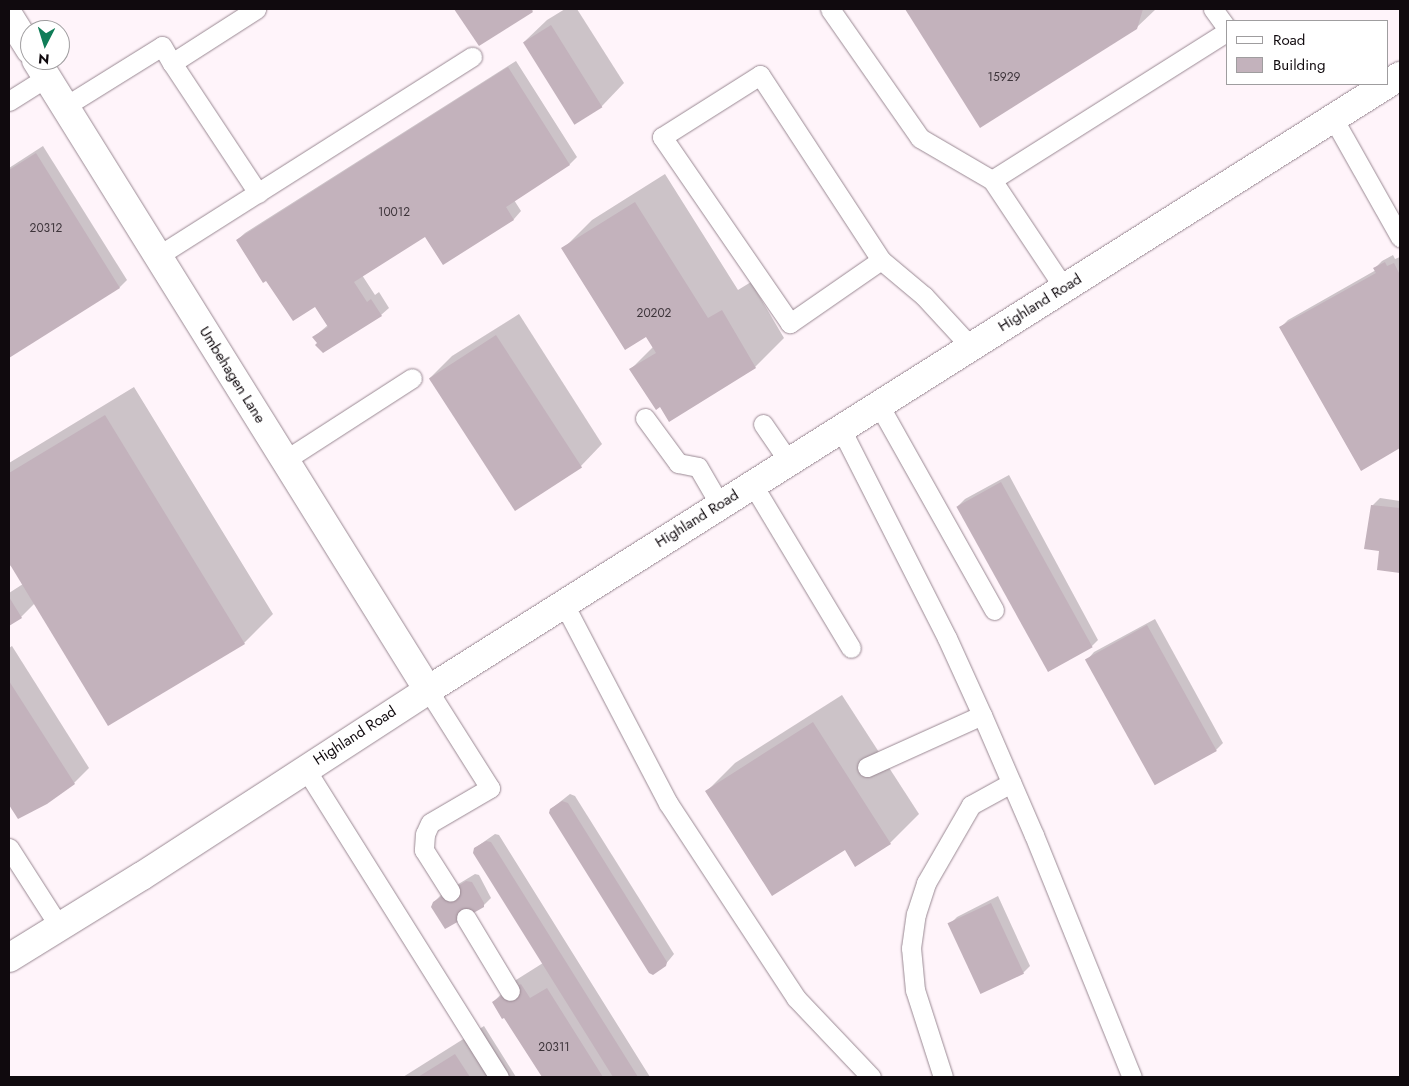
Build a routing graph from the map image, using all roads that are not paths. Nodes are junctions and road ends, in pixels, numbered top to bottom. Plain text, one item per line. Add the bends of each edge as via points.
1 (256, 9) edge
2 (830, 9) edge
3 (1214, 9) edge
4 (9, 16) edge
5 (1226, 27) edge
6 (1226, 31) edge
7 (20, 34) edge
8 (472, 57) dead end
9 (172, 63) junction
10 (39, 70) edge
11 (42, 70) edge
12 (1400, 76) edge
13 (1389, 83) edge
14 (1386, 85) edge
15 (9, 101) edge
16 (64, 107) junction
17 (1333, 118) junction
18 (992, 180) junction
19 (258, 192) junction
20 (1400, 237) edge
21 (158, 256) junction
22 (882, 260) junction
23 (1064, 288) junction
24 (971, 347) junction
25 (412, 378) dead end
26 (879, 405) junction
27 (645, 418) dead end
28 (764, 424) dead end
29 (841, 428) junction
30 (285, 460) junction
31 (788, 462) junction
32 (753, 484) junction
33 (720, 505) junction
34 (564, 604) junction
35 (994, 610) dead end
36 (851, 648) dead end
37 (428, 690) junction
38 (982, 715) junction
39 (867, 767) dead end
40 (306, 768) junction
41 (1011, 783) junction
42 (9, 848) edge
43 (450, 891) dead end
44 (466, 918) dead end
45 (58, 926) junction
46 (9, 958) edge
47 (510, 991) dead end
48 (499, 1077) edge
49 (871, 1077) edge
50 (943, 1077) edge
51 (1132, 1077) edge

1 - 9 lane
2 - 18 lane via 920,138
3 - 5 lane
4 - 7 main road
6 - 18 lane
8 - 19 lane
9 - 16 lane via 162,46
9 - 19 lane
10 - 15 lane
11 - 16 main road, Umbehagen Lane
12 - 13 main road, Highland Road
14 - 17 main road, Highland Road
16 - 21 main road, Umbehagen Lane
17 - 20 lane
17 - 23 main road, Highland Road
18 - 23 lane
19 - 21 lane
21 - 30 main road, Umbehagen Lane
22 - 22 lane via 760,75 662,136 790,323
22 - 24 lane via 924,296
23 - 24 main road, Highland Road
24 - 26 main road, Highland Road
25 - 30 lane
26 - 29 main road, Highland Road
26 - 35 lane
27 - 33 lane via 678,463 698,467
28 - 31 lane
29 - 31 main road, Highland Road
29 - 38 lane via 947,638
30 - 37 main road, Umbehagen Lane
31 - 32 main road, Highland Road
32 - 33 main road, Highland Road
32 - 36 lane
33 - 34 main road, Highland Road
34 - 37 main road, Highland Road
34 - 49 lane via 668,803 796,998
37 - 40 main road, Highland Road
37 - 43 lane via 490,788 430,823 425,834 424,850
38 - 39 lane
38 - 41 lane
40 - 45 main road, Highland Road via 142,876
40 - 48 lane
41 - 50 lane via 971,805 926,883 916,914 911,948 915,990
41 - 51 lane
42 - 45 lane
44 - 47 lane
45 - 46 main road, Highland Road

